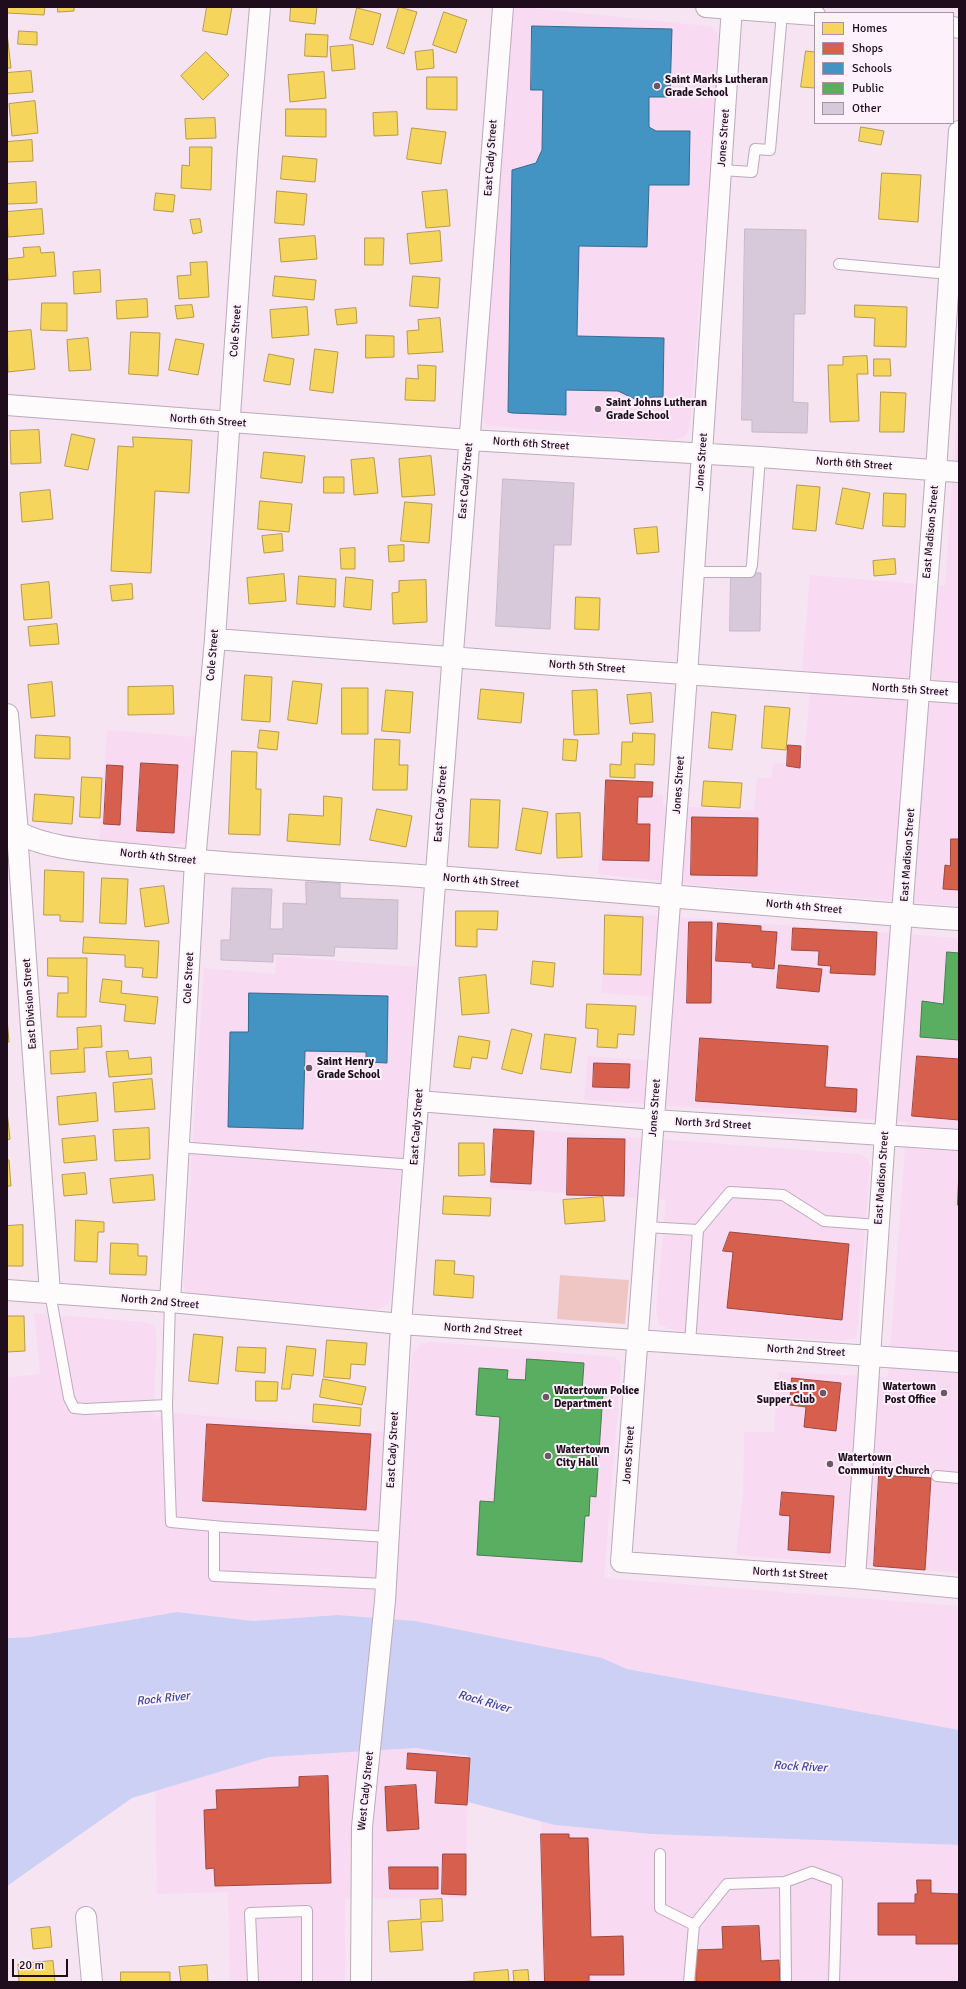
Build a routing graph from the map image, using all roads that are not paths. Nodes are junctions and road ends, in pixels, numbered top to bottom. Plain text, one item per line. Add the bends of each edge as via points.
1 (260, 7) edge
2 (503, 7) edge
3 (706, 7) edge
4 (732, 8) edge
5 (782, 13) junction
6 (814, 16) edge
7 (959, 131) edge
8 (722, 170) junction
9 (955, 247) edge
10 (839, 264) dead end
11 (949, 274) junction
12 (7, 405) edge
13 (230, 422) junction
14 (469, 440) junction
15 (703, 455) junction
16 (760, 458) junction
17 (936, 471) junction
18 (959, 472) edge
19 (693, 572) junction
20 (214, 639) junction
21 (452, 657) junction
22 (687, 675) junction
23 (920, 690) junction
24 (959, 694) edge
25 (7, 715) edge
26 (12, 830) edge
27 (195, 861) junction
28 (435, 877) junction
29 (671, 896) junction
30 (903, 915) junction
31 (959, 919) edge
32 (418, 1101) junction
33 (654, 1120) junction
34 (885, 1134) junction
35 (959, 1140) edge
36 (178, 1147) junction
37 (414, 1165) junction
38 (879, 1225) junction
39 (646, 1227) junction
40 (698, 1230) junction
41 (7, 1290) edge
42 (50, 1293) junction
43 (170, 1302) junction
44 (401, 1324) junction
45 (638, 1341) junction
46 (690, 1344) junction
47 (871, 1355) junction
48 (959, 1362) edge
49 (167, 1406) junction
50 (937, 1476) dead end
51 (959, 1478) edge
52 (214, 1526) junction
53 (388, 1537) junction
54 (621, 1562) joint
55 (854, 1578) junction
56 (959, 1588) edge
57 (385, 1593) junction
58 (660, 1854) dead end
59 (785, 1882) junction
60 (86, 1917) dead end
61 (694, 1925) junction
62 (92, 1982) edge
63 (253, 1982) edge
64 (307, 1982) edge
65 (361, 1982) edge
66 (689, 1982) edge
67 (786, 1982) edge
68 (834, 1982) edge

1 - 13 street, Cole Street
2 - 14 street, East Cady Street
3 - 4 street
4 - 5 street
4 - 8 street, Jones Street
5 - 6 street
5 - 8 lane via 770,150 755,149 752,172
7 - 9 street, East Madison Street
8 - 15 street, Jones Street
9 - 11 street, East Madison Street
10 - 11 lane
11 - 17 street, East Madison Street
12 - 13 street, North 6th Street
13 - 14 street, North 6th Street
13 - 20 street, Cole Street
14 - 15 street, North 6th Street
14 - 21 street, East Cady Street
15 - 16 street, North 6th Street
15 - 19 street, Jones Street
16 - 17 street, North 6th Street
16 - 19 lane via 750,572
17 - 18 street, North 6th Street
17 - 23 street, East Madison Street
19 - 22 street, Jones Street
20 - 21 street, North 5th Street
20 - 27 street, Cole Street
21 - 22 street, North 5th Street
21 - 28 street, East Cady Street
22 - 23 street, North 5th Street
22 - 29 street, Jones Street
23 - 24 street, North 5th Street
23 - 30 street, East Madison Street
25 - 26 street, East Division Street
26 - 27 street, North 4th Street via 36,840 69,848
26 - 42 street, East Division Street
27 - 28 street, North 4th Street
27 - 36 street, Cole Street
28 - 29 street, North 4th Street
28 - 32 street, East Cady Street
29 - 30 street, North 4th Street
29 - 33 street, Jones Street
30 - 31 street, North 4th Street
30 - 34 street, East Madison Street
32 - 33 street, North 3rd Street
32 - 37 street, East Cady Street
33 - 34 street, North 3rd Street
33 - 39 street, Jones Street
34 - 35 street, North 3rd Street
34 - 38 street, East Madison Street
36 - 37 lane
36 - 43 street, Cole Street
37 - 44 street, East Cady Street
38 - 40 lane via 824,1221 783,1194 730,1192
38 - 47 street, East Madison Street
39 - 40 lane
39 - 45 street, Jones Street
40 - 46 lane
41 - 42 street, North 2nd Street
42 - 43 street, North 2nd Street
42 - 49 lane via 69,1398 74,1408
43 - 44 street, North 2nd Street
43 - 49 lane
44 - 45 street, North 2nd Street
44 - 53 street, East Cady Street
45 - 46 street, North 2nd Street
45 - 54 street, Jones Street
46 - 47 street, North 2nd Street
47 - 48 street, North 2nd Street
47 - 55 street, East Madison Street
49 - 52 lane via 171,1522
50 - 51 lane
52 - 53 lane
52 - 57 lane via 214,1576
53 - 57 street, East Cady Street
54 - 55 street, North 1st Street
55 - 56 street, North 1st Street
57 - 65 street, West Cady Street via 362,1827
58 - 61 lane via 660,1908
59 - 61 lane via 727,1884
59 - 67 lane
59 - 68 lane via 812,1872 837,1881
60 - 62 street
61 - 66 lane
63 - 64 lane via 250,1913 307,1911

